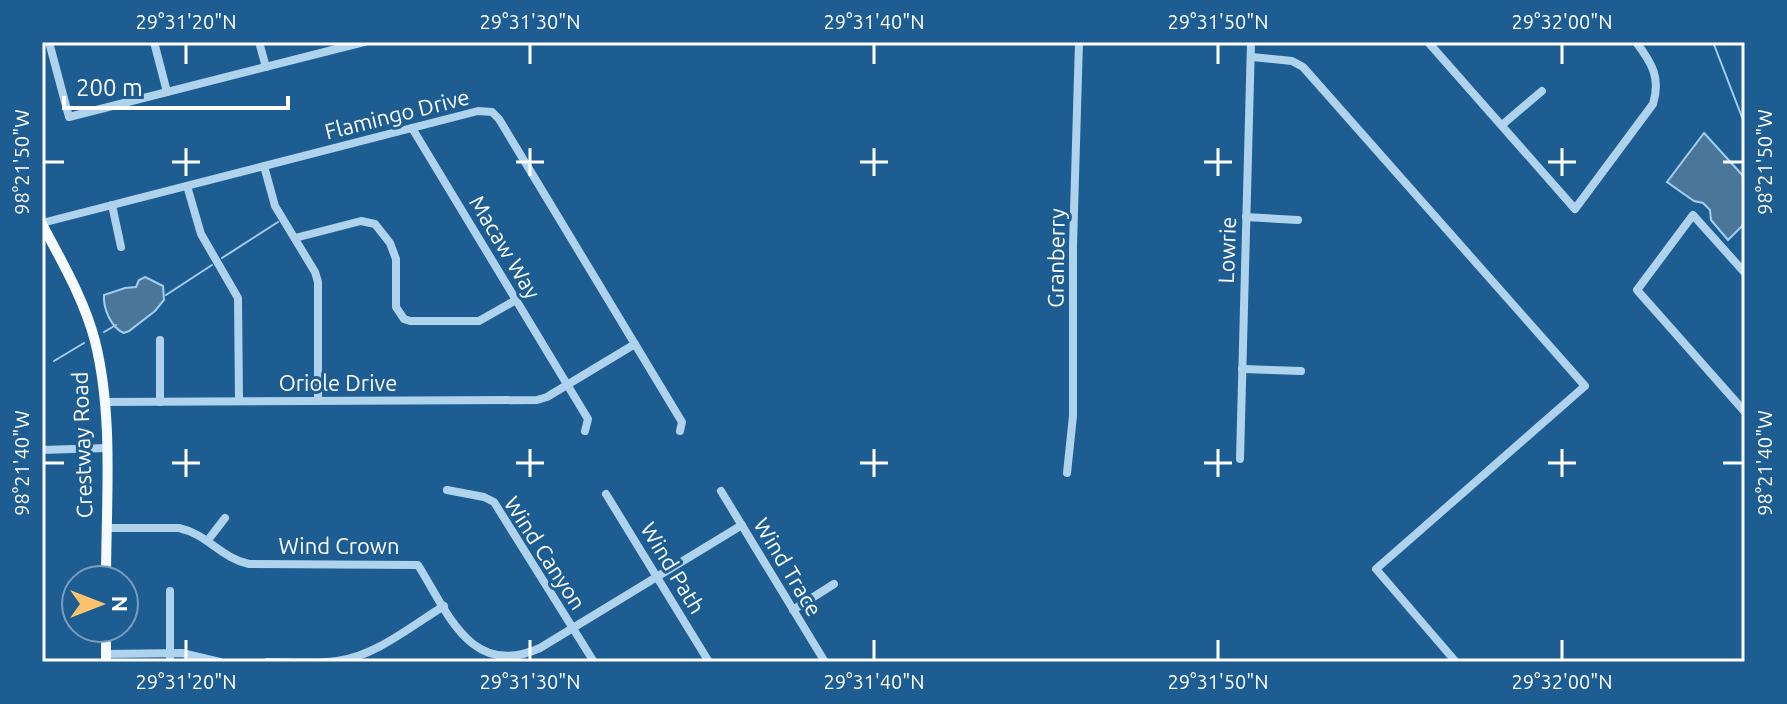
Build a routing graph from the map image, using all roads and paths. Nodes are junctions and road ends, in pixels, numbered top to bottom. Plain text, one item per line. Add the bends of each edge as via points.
1 (49, 42) edge
2 (154, 42) edge
3 (259, 42) edge
4 (364, 42) edge
5 (1079, 42) edge
6 (1251, 42) edge
7 (1636, 42) edge
8 (1433, 43) edge
9 (1252, 57) junction
10 (266, 67) junction
11 (1542, 91) dead end
12 (167, 92) junction
13 (1502, 125) junction
14 (412, 128) junction
15 (264, 166) junction
16 (187, 186) junction
17 (112, 205) junction
18 (1246, 217) junction
19 (1298, 220) dead end
20 (42, 223) edge
21 (295, 238) junction
22 (121, 247) dead end
23 (1745, 273) edge
24 (516, 300) junction
25 (160, 340) dead end
26 (635, 344) junction
27 (1242, 369) junction
28 (1301, 371) dead end
29 (567, 384) junction
30 (239, 401) junction
31 (318, 401) junction
32 (104, 402) junction
33 (160, 402) junction
34 (1745, 412) edge
35 (585, 431) dead end
36 (680, 431) dead end
37 (106, 448) junction
38 (42, 450) edge
39 (1240, 459) dead end
40 (1067, 473) dead end
41 (447, 490) dead end
42 (721, 491) dead end
43 (606, 494) dead end
44 (225, 518) dead end
45 (742, 525) junction
46 (106, 528) junction
47 (208, 540) junction
48 (106, 564) edge
49 (657, 577) junction
50 (834, 584) dead end
51 (170, 591) dead end
52 (444, 606) junction
53 (793, 610) junction
54 (573, 628) junction
55 (106, 658) edge
56 (170, 658) edge
57 (220, 662) edge
58 (267, 662) edge
59 (594, 662) edge
60 (709, 662) edge
61 (825, 662) edge
62 (1456, 662) edge

1 - 12 street via 69,117
2 - 12 street
3 - 10 street
4 - 10 street
5 - 40 street, Granberry via 1073,416
6 - 9 street, Lowrie
7 - 13 street via 1655,74 1653,104 1575,209
8 - 13 street
9 - 18 street, Lowrie
9 - 62 street via 1303,67 1585,386 1376,569
10 - 12 street
11 - 13 street
14 - 15 street, Flamingo Drive
14 - 24 street, Macaw Way
14 - 26 street, Flamingo Drive via 492,112
15 - 16 street, Flamingo Drive
15 - 21 street via 272,200
16 - 17 street, Flamingo Drive
16 - 30 street via 201,234 238,298
17 - 20 street, Flamingo Drive
17 - 22 street
18 - 19 street
18 - 27 street, Lowrie
20 - 32 main road, Crestway Road via 85,310
21 - 24 street via 361,221 375,224 396,259 396,307 410,321 479,321
21 - 31 street via 318,282
23 - 34 street via 1693,215 1637,290
24 - 29 street, Macaw Way
25 - 33 street
26 - 29 street, Oriole Drive
26 - 36 street, Flamingo Drive via 682,422
27 - 28 street
27 - 39 street, Lowrie
29 - 31 street, Oriole Drive via 537,400
29 - 35 street via 588,419
30 - 31 street, Oriole Drive
30 - 33 street, Oriole Drive
32 - 33 street, Oriole Drive
32 - 37 main road, Crestway Road
37 - 38 street
37 - 46 main road, Crestway Road
41 - 54 street, Wind Canyon via 494,502
42 - 45 street, Wind Trace
43 - 49 street, Wind Path
44 - 47 street
45 - 49 street, Wind Crown
45 - 53 street, Wind Trace
46 - 47 street, Wind Crown via 179,528
46 - 48 main road, Crestway Road
47 - 52 street, Wind Crown via 249,564 418,565
49 - 54 street, Wind Crown
49 - 60 street, Wind Path
50 - 53 street
51 - 56 street
52 - 54 street, Wind Crown via 463,638 492,655 526,654
52 - 58 street via 351,658
53 - 61 street, Wind Trace
54 - 59 street, Wind Canyon
55 - 56 street
56 - 57 street via 196,655

